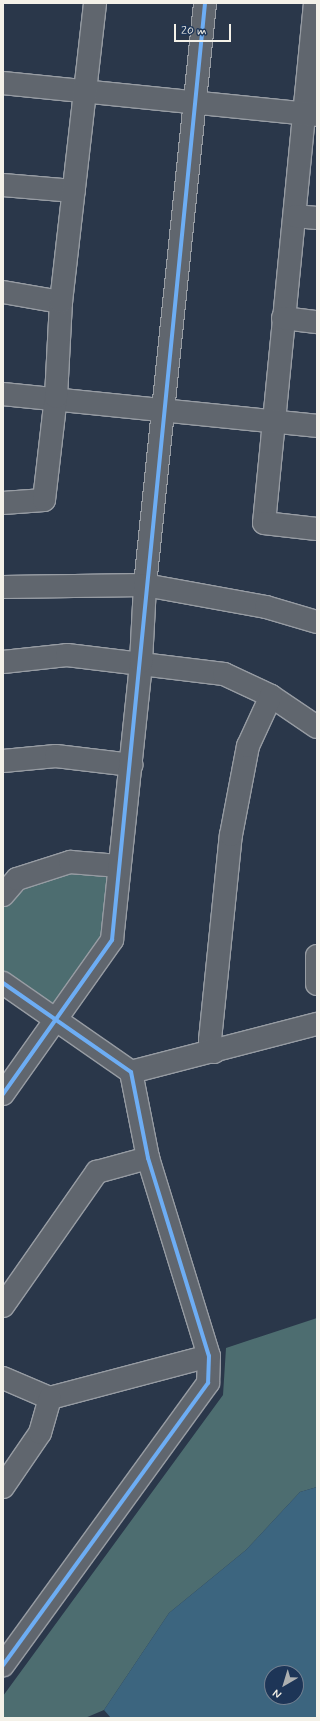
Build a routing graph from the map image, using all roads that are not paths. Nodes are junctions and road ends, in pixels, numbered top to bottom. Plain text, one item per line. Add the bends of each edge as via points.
1 (95, 3) edge
2 (205, 3) edge
3 (315, 5) edge
4 (3, 83) edge
5 (86, 92) junction
6 (195, 103) junction
7 (310, 114) edge
8 (3, 185) edge
9 (74, 191) junction
10 (295, 216) junction
11 (317, 218) edge
12 (3, 292) edge
13 (61, 302) junction
14 (283, 318) junction
15 (317, 322) edge
16 (3, 394) edge
17 (56, 398) junction
18 (163, 412) junction
19 (272, 422) junction
20 (317, 426) edge
21 (3, 503) edge
22 (317, 529) edge
23 (145, 585) junction
24 (3, 587) edge
25 (317, 622) edge
26 (3, 662) edge
27 (141, 662) junction
28 (271, 696) junction
29 (317, 727) edge
30 (3, 761) edge
31 (131, 765) junction
32 (119, 866) junction
33 (3, 895) edge
34 (317, 956) edge
35 (3, 983) edge
36 (317, 984) edge
37 (56, 1019) junction
38 (317, 1024) edge
39 (214, 1052) junction
40 (131, 1072) junction
41 (3, 1094) edge
42 (148, 1158) junction
43 (3, 1306) edge
44 (209, 1356) junction
45 (3, 1378) edge
46 (50, 1398) junction
47 (3, 1487) edge
48 (3, 1665) edge

1 - 5 street
2 - 6 street
3 - 7 street
4 - 5 street
5 - 6 street
5 - 9 street
6 - 7 street
6 - 18 street
7 - 10 street
8 - 9 street
9 - 13 street
10 - 11 street
10 - 14 street
12 - 13 street
13 - 17 street
14 - 15 street
14 - 19 street
16 - 17 street
17 - 18 street
17 - 21 street via 44,500
18 - 19 street
18 - 23 street
19 - 20 street
19 - 22 street via 264,523
23 - 24 street
23 - 25 street via 266,607
23 - 27 street
26 - 27 street via 67,655
27 - 28 street via 224,674
27 - 31 street
28 - 29 street
28 - 39 street via 248,746 231,835 210,1040
30 - 31 street via 56,756
31 - 32 street
32 - 33 street via 70,862 17,878
32 - 37 street via 112,940
34 - 36 street
35 - 37 street
37 - 40 street
37 - 41 street
38 - 39 street
39 - 40 street
40 - 42 street
42 - 43 street via 98,1172
42 - 44 street
44 - 46 street
44 - 48 street via 208,1383
45 - 46 street
46 - 47 street via 40,1433

